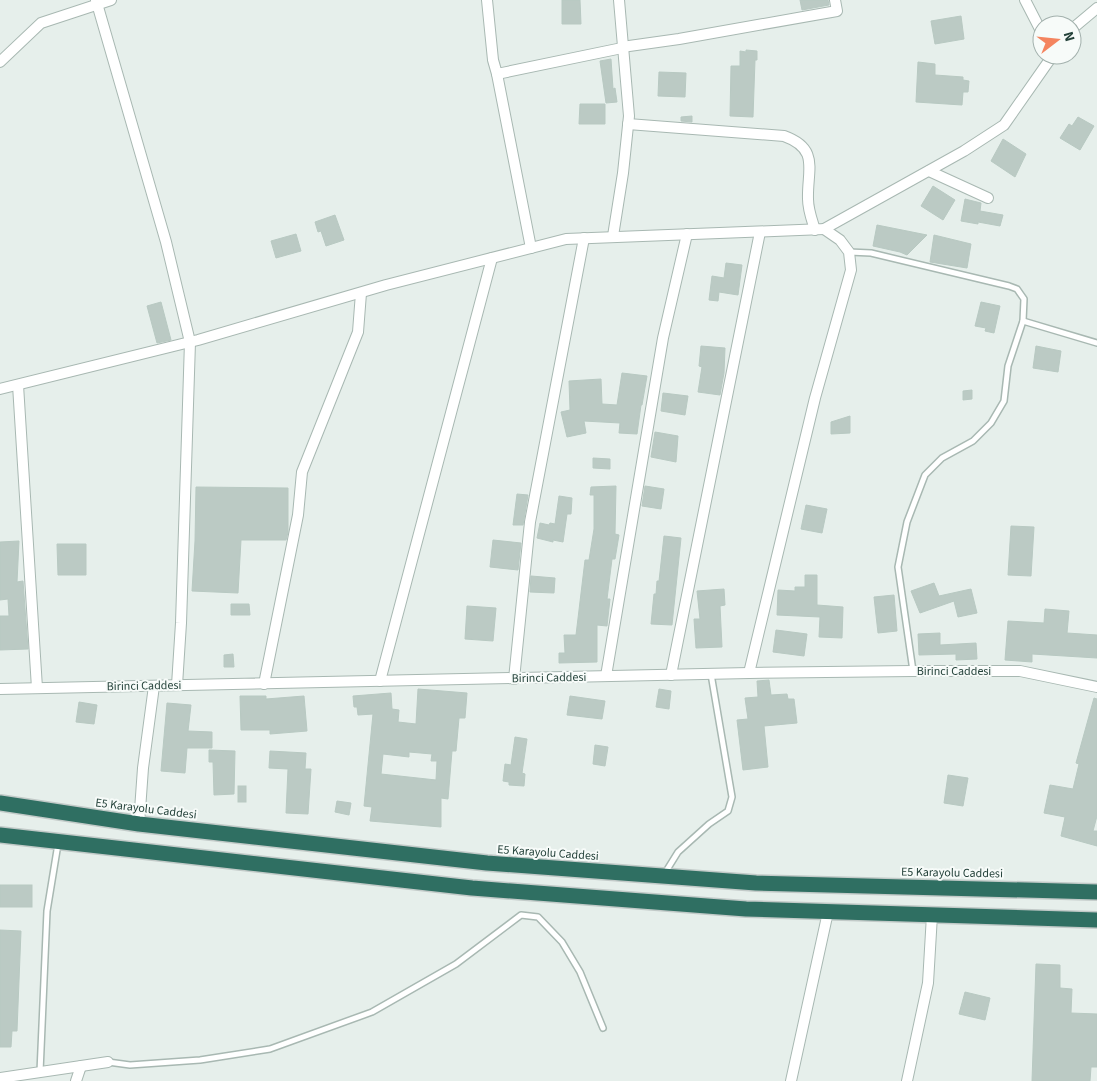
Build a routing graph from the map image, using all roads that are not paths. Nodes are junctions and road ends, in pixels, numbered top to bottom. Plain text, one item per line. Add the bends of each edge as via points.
1 (111, 0) edge
2 (487, 0) edge
3 (619, 0) edge
4 (836, 0) edge
5 (1025, 0) edge
6 (97, 3) edge
7 (1097, 8) edge
8 (1033, 15) edge
9 (1082, 21) edge
10 (622, 47) junction
11 (0, 62) edge
12 (1046, 65) edge
13 (497, 74) junction
14 (628, 124) junction
15 (929, 171) junction
16 (988, 198) dead end
17 (819, 230) junction
18 (760, 232) junction
19 (687, 234) junction
20 (613, 236) junction
21 (584, 238) junction
22 (531, 248) junction
23 (849, 252) junction
24 (492, 258) junction
25 (361, 293) junction
26 (1023, 321) junction
27 (190, 342) junction
28 (1097, 343) edge
29 (18, 384) junction
30 (0, 389) edge
31 (914, 671) junction
32 (748, 673) junction
33 (671, 674) junction
34 (711, 674) junction
35 (606, 676) junction
36 (514, 678) junction
37 (380, 681) junction
38 (264, 684) junction
39 (177, 685) junction
40 (154, 686) junction
41 (1097, 687) edge
42 (37, 688) junction
43 (0, 689) edge
44 (0, 803) edge
45 (139, 824) junction
46 (0, 835) edge
47 (58, 842) junction
48 (664, 876) junction
49 (1097, 892) edge
50 (828, 912) junction
51 (932, 915) junction
52 (1097, 920) edge
53 (603, 1028) dead end
54 (108, 1062) joint
55 (80, 1066) junction
56 (40, 1073) junction
57 (0, 1078) edge
58 (76, 1081) edge
59 (791, 1081) edge
60 (907, 1081) edge

1 - 6 street
2 - 13 street
3 - 10 street
4 - 10 street via 837,11
5 - 8 street
6 - 11 street via 41,22
6 - 27 street via 166,242
7 - 9 street
10 - 13 street
10 - 14 street
12 - 15 street via 1004,125
13 - 22 street
14 - 17 street via 784,136 797,141 808,154 810,162 809,211
14 - 20 street
15 - 16 street
15 - 17 street
17 - 18 street
17 - 23 street via 840,240
18 - 19 street
18 - 33 street
19 - 20 street
19 - 35 street via 663,338
20 - 21 street
21 - 22 street
21 - 36 street via 530,522
22 - 24 street
23 - 26 lane via 871,253 1017,289 1024,299
23 - 32 street via 851,270 814,398
24 - 25 street
24 - 37 street
25 - 27 street
25 - 38 street via 358,332 302,472 298,515
26 - 28 lane
26 - 31 lane via 1008,366 1004,400 991,423 972,441 942,458 924,475 907,522 898,567
27 - 29 street
27 - 39 street via 182,623
29 - 30 street
29 - 42 street
31 - 32 street, Birinci Caddesi
31 - 41 street, Birinci Caddesi via 1020,671
32 - 34 street, Birinci Caddesi
33 - 34 street, Birinci Caddesi
33 - 35 street, Birinci Caddesi
34 - 48 lane via 732,797 728,812 678,852
35 - 36 street, Birinci Caddesi
36 - 37 street, Birinci Caddesi
37 - 38 street, Birinci Caddesi
38 - 39 street, Birinci Caddesi
39 - 40 street, Birinci Caddesi
40 - 42 street, Birinci Caddesi
40 - 45 street
42 - 43 street, Birinci Caddesi
44 - 45 highway, E5 Karayolu Caddesi
45 - 48 highway, E5 Karayolu Caddesi via 487,863
46 - 47 highway
47 - 50 highway via 472,888
47 - 56 lane via 47,911
48 - 49 highway, E5 Karayolu Caddesi via 756,883
50 - 51 highway
50 - 59 street
51 - 52 highway
51 - 60 street via 928,983
53 - 54 lane via 580,972 562,942 538,917 521,915 456,964 372,1012 270,1049 130,1066
54 - 55 street
55 - 56 street
55 - 58 street
56 - 57 street

